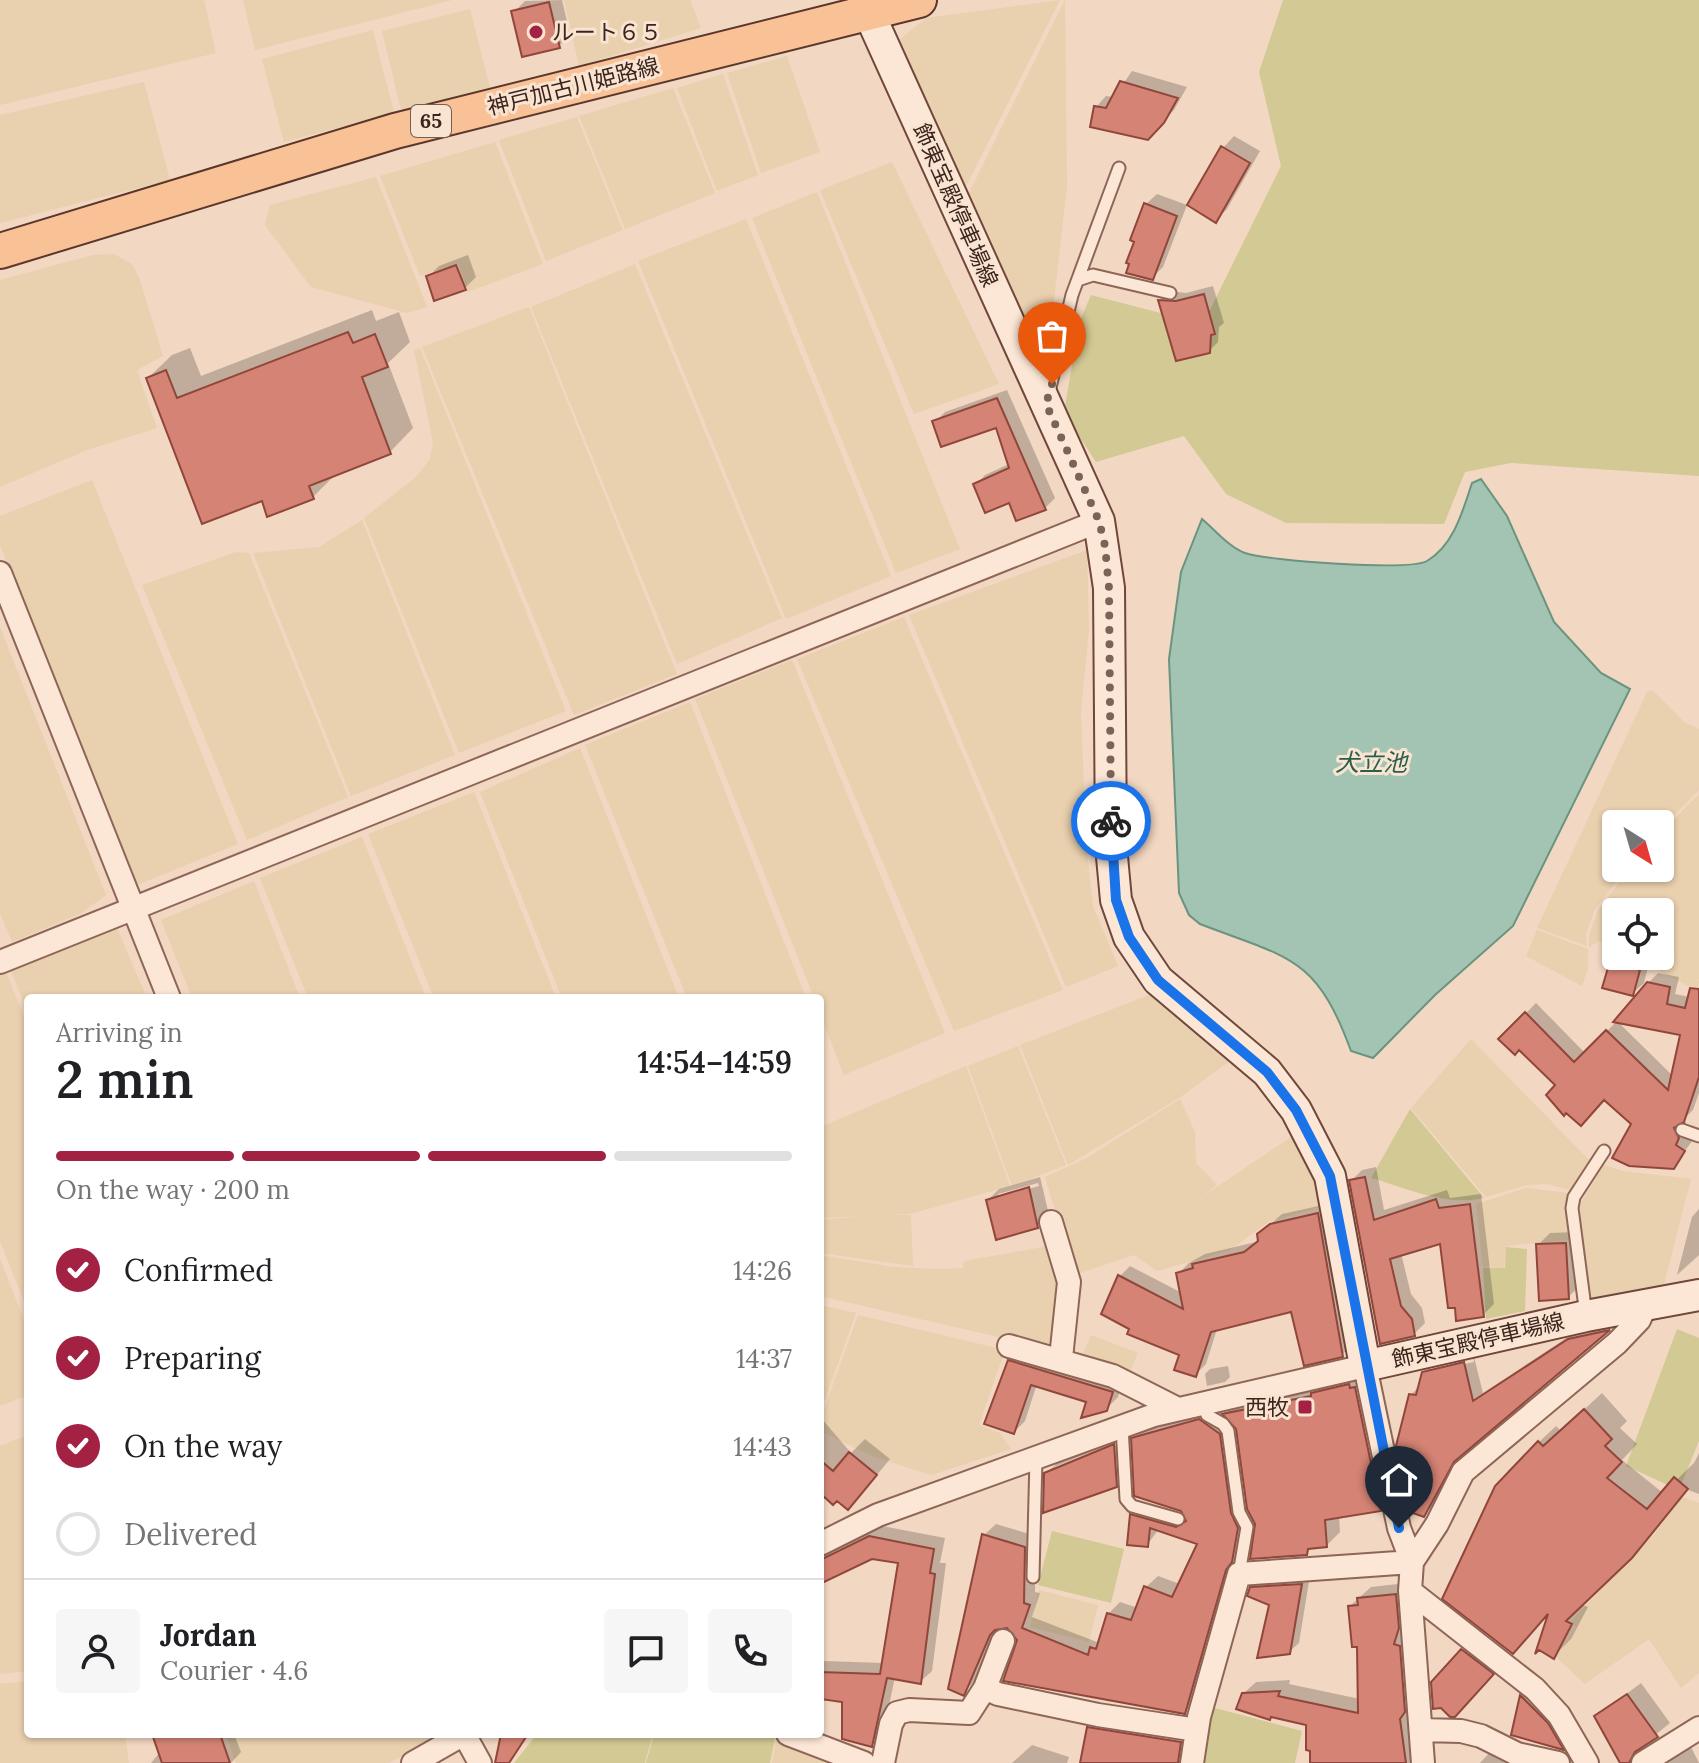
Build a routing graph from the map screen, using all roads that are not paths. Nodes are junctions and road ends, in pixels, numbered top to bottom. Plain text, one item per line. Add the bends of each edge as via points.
1 (919, 0) edge
2 (865, 6) edge
3 (1119, 168) dead end
4 (0, 251) edge
5 (1078, 280) junction
6 (1170, 293) dead end
7 (1046, 404) junction
8 (1099, 521) junction
9 (0, 573) edge
10 (133, 908) junction
11 (0, 962) edge
12 (167, 994) edge
13 (1682, 1130) dead end
14 (1699, 1136) edge
15 (1604, 1151) dead end
16 (1051, 1222) dead end
17 (1699, 1295) edge
18 (1646, 1305) junction
19 (1586, 1316) junction
20 (1009, 1346) dead end
21 (1061, 1358) junction
22 (1365, 1366) junction
23 (1202, 1404) junction
24 (1178, 1409) junction
25 (1122, 1426) junction
26 (1036, 1458) junction
27 (1178, 1519) dead end
28 (824, 1542) edge
29 (1412, 1562) junction
30 (1239, 1574) junction
31 (1033, 1577) dead end
32 (1410, 1591) junction
33 (1003, 1641) dead end
34 (985, 1688) junction
35 (1699, 1728) edge
36 (1197, 1730) junction
37 (1421, 1730) junction
38 (457, 1738) edge
39 (466, 1738) edge
40 (798, 1738) edge
41 (1578, 1759) edge
42 (413, 1763) edge
43 (480, 1763) edge
44 (864, 1763) edge
45 (883, 1763) edge
46 (1192, 1763) edge
47 (1423, 1763) edge
48 (1558, 1763) edge
49 (1643, 1763) edge

1 - 2 main road, 神戸加古川姫路線 / 65
2 - 4 main road, 神戸加古川姫路線 / 65 via 395,131
2 - 7 main road, 飾東宝殿停車場線
3 - 5 lane
5 - 6 lane via 1093,275
5 - 7 lane
7 - 8 main road, 飾東宝殿停車場線
8 - 10 street
8 - 22 main road, 飾東宝殿停車場線 via 1109,588 1116,900 1129,937 1158,980 1267,1072 1296,1110 1330,1176
9 - 10 street
10 - 11 street
10 - 12 street
13 - 14 lane
15 - 19 lane via 1572,1208
16 - 21 street via 1069,1282
17 - 18 main road, 飾東宝殿停車場線
18 - 19 main road, 飾東宝殿停車場線
18 - 29 street via 1617,1343 1463,1472
19 - 22 main road, 飾東宝殿停車場線
20 - 21 street
21 - 24 street via 1113,1376
22 - 23 street
22 - 29 street via 1399,1528
23 - 24 street
23 - 30 lane via 1207,1415 1228,1431 1239,1512 1247,1527
24 - 25 street
25 - 26 street
25 - 27 lane via 1126,1499 1132,1506
26 - 28 street via 878,1515
26 - 31 lane
29 - 30 street
29 - 32 street
30 - 36 street
32 - 37 street
32 - 41 street via 1535,1689 1559,1715
33 - 34 street
34 - 36 street via 1098,1715
34 - 45 street via 969,1713 897,1713
35 - 49 street
36 - 46 street
37 - 47 street
37 - 48 street via 1461,1731 1517,1754
38 - 42 street
39 - 43 street
40 - 44 street

